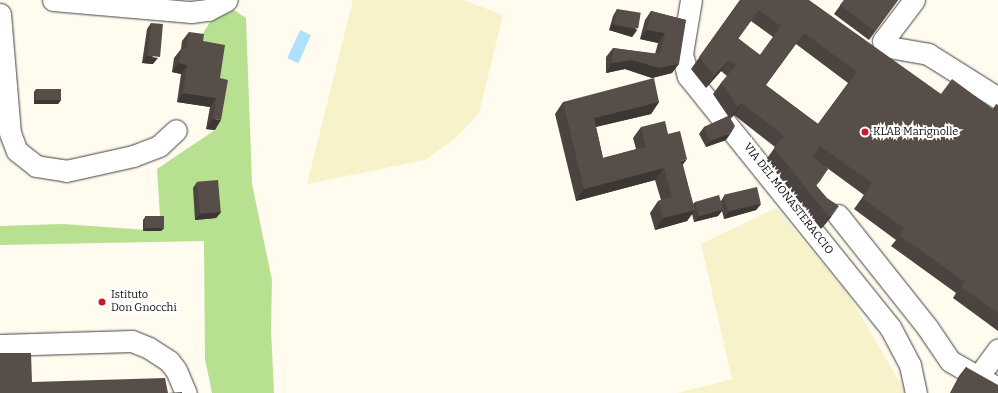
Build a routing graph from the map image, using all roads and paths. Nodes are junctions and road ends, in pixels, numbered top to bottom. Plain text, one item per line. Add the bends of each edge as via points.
1 (53, 0) edge
2 (227, 0) edge
3 (691, 0) edge
4 (914, 0) edge
5 (0, 14) edge
6 (998, 98) edge
7 (176, 130) dead end
8 (838, 215) edge
9 (0, 345) edge
10 (998, 348) edge
11 (978, 377) junction
12 (998, 388) edge
13 (186, 393) edge
14 (916, 393) edge

1 - 2 street via 192,12 208,10
3 - 14 street, VIA DEL MONASTERACCIO via 682,54 688,76 890,327 910,365
4 - 6 street via 883,41 889,47 928,54
5 - 7 street via 10,133 17,151 36,166 66,171 133,156 159,146
8 - 11 street via 927,327 950,361
9 - 13 street via 132,341 149,348 169,362 176,370
10 - 11 street
11 - 12 street

